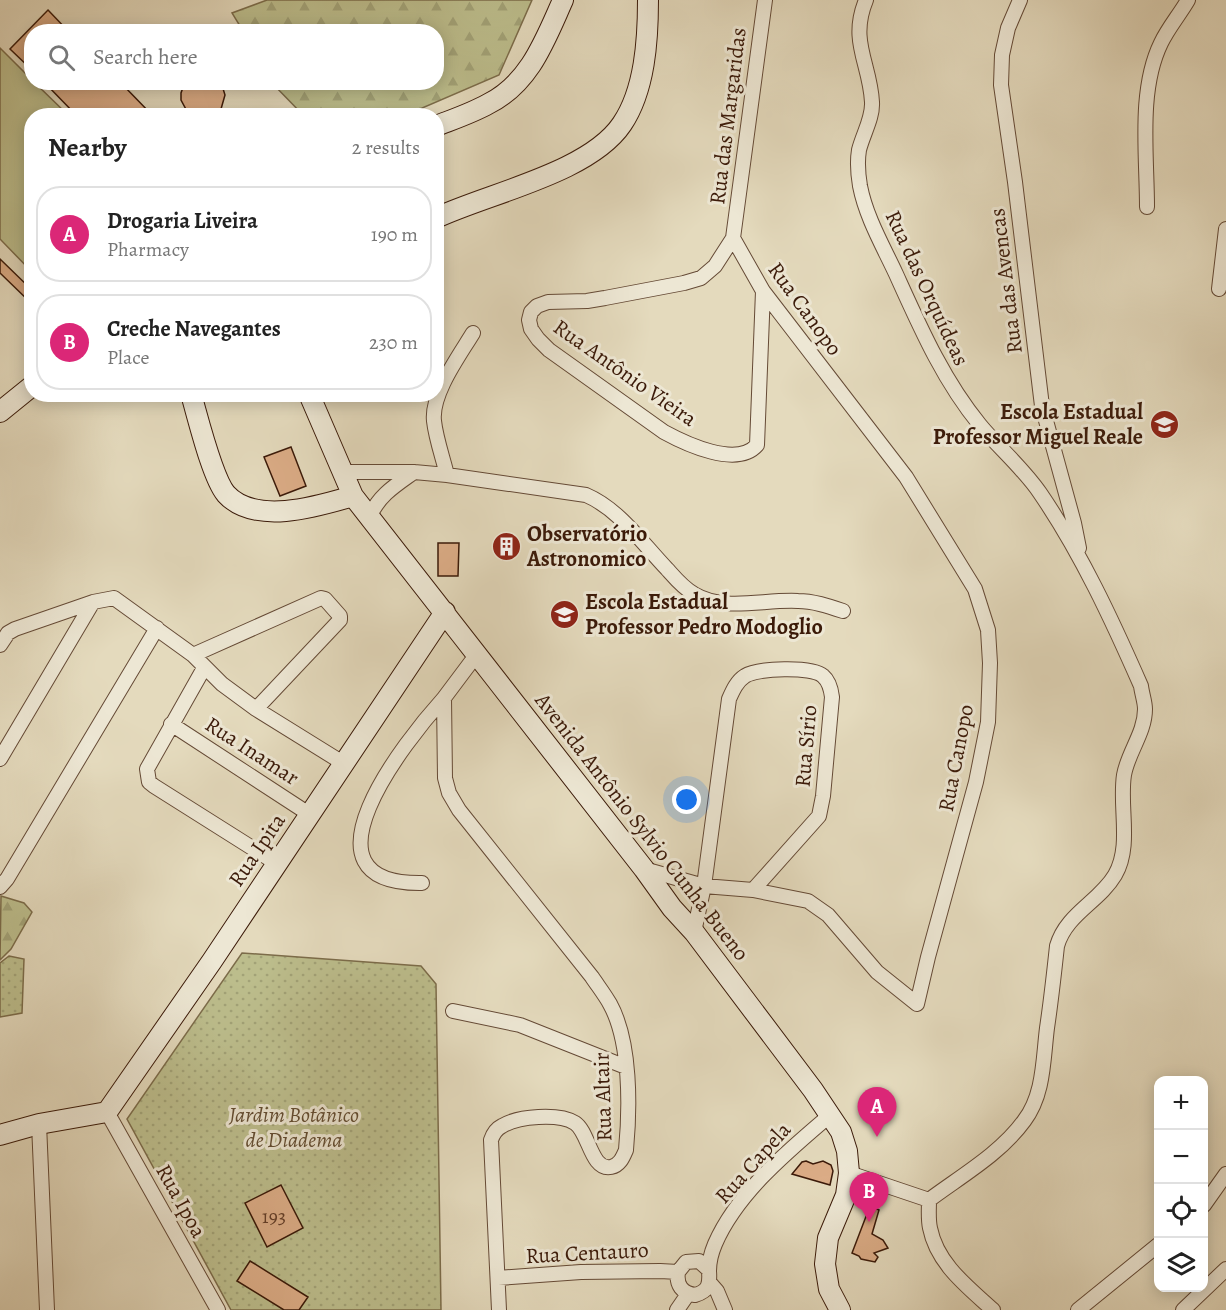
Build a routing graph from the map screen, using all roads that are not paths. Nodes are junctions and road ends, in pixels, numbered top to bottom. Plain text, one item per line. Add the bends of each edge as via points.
1 (563, 0) edge
2 (648, 0) edge
3 (765, 0) edge
4 (866, 0) edge
5 (1020, 0) edge
6 (1188, 0) edge
7 (444, 123) edge
8 (1147, 207) dead end
9 (444, 214) edge
10 (1226, 229) edge
11 (733, 238) junction
12 (1219, 289) dead end
13 (763, 291) junction
14 (473, 333) dead end
15 (444, 383) edge
16 (24, 392) edge
17 (193, 402) edge
18 (312, 402) edge
19 (436, 402) edge
20 (0, 412) edge
21 (341, 472) junction
22 (414, 472) junction
23 (447, 475) junction
24 (353, 496) junction
25 (370, 516) junction
26 (1080, 556) junction
27 (93, 602) junction
28 (843, 611) dead end
29 (445, 612) junction
30 (157, 628) junction
31 (0, 645) edge
32 (477, 654) junction
33 (193, 655) junction
34 (204, 668) junction
35 (444, 698) junction
36 (256, 709) junction
37 (171, 724) junction
38 (0, 759) edge
39 (343, 763) junction
40 (309, 814) junction
41 (276, 863) junction
42 (644, 869) junction
43 (422, 883) dead end
44 (704, 886) junction
45 (0, 887) edge
46 (753, 890) junction
47 (694, 932) junction
48 (453, 1011) dead end
49 (626, 1066) junction
50 (107, 1112) junction
51 (829, 1116) junction
52 (39, 1125) junction
53 (0, 1135) edge
54 (849, 1173) junction
55 (1226, 1174) edge
56 (1208, 1198) edge
57 (929, 1200) junction
58 (715, 1243) junction
59 (1154, 1248) edge
60 (693, 1261) junction
61 (1226, 1269) edge
62 (678, 1272) junction
63 (710, 1276) junction
64 (498, 1278) junction
65 (688, 1294) junction
66 (47, 1310) edge
67 (218, 1310) edge
68 (499, 1310) edge
69 (677, 1310) edge
70 (725, 1310) edge
71 (840, 1310) edge
72 (993, 1310) edge
73 (1078, 1310) edge
74 (1183, 1310) edge

1 - 7 main road via 526,74 490,104
2 - 9 main road via 642,74 622,124 607,141 552,174
3 - 11 street, Rua das Margaridas
4 - 26 street, Rua das Orquídeas via 858,27 872,106 857,169 871,222 951,386 1038,490
5 - 26 street, Rua das Avencas via 1008,28 1000,85 1042,406
6 - 8 street via 1161,42 1146,89
10 - 12 street
11 - 13 street, Rua Canopo
11 - 13 street, Rua Antônio Vieira via 715,266 701,278 587,301 548,302 531,312 531,329 549,350 664,432 701,449 747,454 757,445
13 - 46 street, Rua Canopo via 906,477 975,589 988,630 990,663 988,722 976,782 918,1004 877,972 828,915 808,901
14 - 15 street
16 - 20 main road
17 - 24 main road via 217,478 236,502 251,509 286,511 314,508
18 - 21 main road, Avenida Antônio Sylvio Cunha Bueno
19 - 23 street via 434,420
21 - 22 street
21 - 24 main road, Avenida Antônio Sylvio Cunha Bueno
22 - 23 street
22 - 25 street via 385,492
23 - 28 street via 586,495 599,501 680,582 712,602 799,601
24 - 25 main road, Avenida Antônio Sylvio Cunha Bueno
25 - 29 main road, Avenida Antônio Sylvio Cunha Bueno
26 - 57 street via 1141,686 1145,709 1124,774 1120,864 1105,888 1082,908 1060,936 1042,1074 1026,1119 1010,1138
27 - 30 street via 119,600
27 - 31 street via 15,629
27 - 38 street
29 - 32 main road, Avenida Antônio Sylvio Cunha Bueno
29 - 39 main road, Rua Ipita
30 - 33 street
30 - 45 street
32 - 35 street
32 - 42 main road, Avenida Antônio Sylvio Cunha Bueno
33 - 34 street
33 - 36 street via 325,599 340,620
34 - 36 street
34 - 37 street
35 - 43 street via 405,745 363,820 362,856 368,866 388,880
35 - 49 street, Rua Altair via 444,768 450,793 459,810 611,1005
36 - 39 street
37 - 40 street, Rua Inamar
37 - 41 street via 147,769 149,782
39 - 40 main road, Rua Ipita
40 - 41 main road, Rua Ipita
41 - 50 main road, Rua Ipita
42 - 44 street, Rua Canopo
42 - 47 main road, Avenida Antônio Sylvio Cunha Bueno
44 - 46 street, Rua Canopo
44 - 46 street, Rua Sírio via 729,699 734,687 754,671 813,670 824,676 832,697 819,816
44 - 47 street, Rua Sírio
47 - 51 main road, Avenida Antônio Sylvio Cunha Bueno
48 - 49 street via 520,1025
49 - 64 street, Rua Altair via 627,1143 617,1164 602,1166 592,1154 583,1129 564,1117 517,1119 494,1132 491,1140
50 - 52 main road
50 - 67 street, Rua Ipoa
51 - 54 main road, Avenida Antônio Sylvio Cunha Bueno via 848,1150
51 - 58 street, Rua Capela via 762,1178 737,1207
52 - 53 main road
52 - 66 street
54 - 57 street
54 - 71 main road, Avenida Antônio Sylvio Cunha Bueno via 846,1195 828,1238 825,1264 829,1289
55 - 56 street
57 - 72 street via 929,1226 942,1259
58 - 60 street, Rua Capela
58 - 63 street, Rua Capela
59 - 73 street
60 - 62 street via 686,1262
60 - 63 street via 699,1261
61 - 74 street
62 - 64 street, Rua Centauro via 581,1272
62 - 65 street via 678,1285
63 - 65 street via 701,1293
63 - 70 street
64 - 68 street, Rua Altair
65 - 69 street

